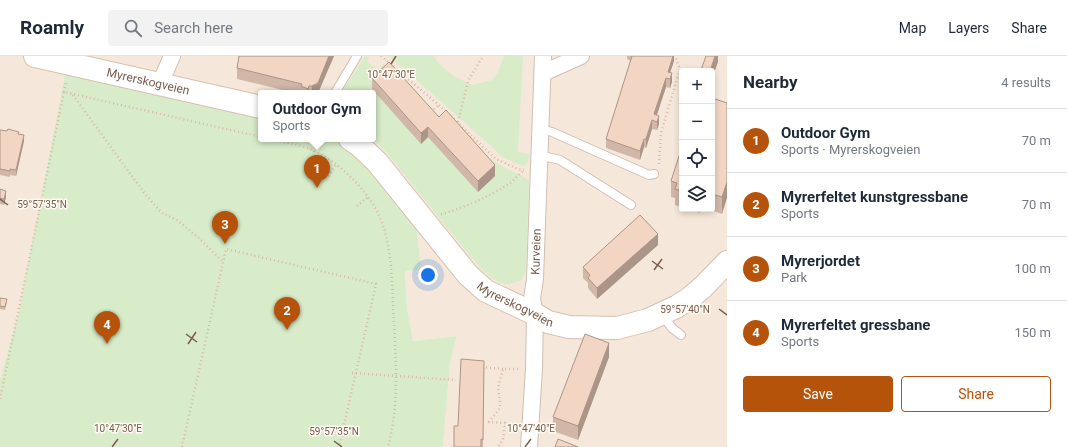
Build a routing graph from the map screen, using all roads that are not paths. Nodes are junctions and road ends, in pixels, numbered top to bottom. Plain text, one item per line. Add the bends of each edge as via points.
1 (35, 56) edge
2 (172, 56) edge
3 (357, 56) edge
4 (543, 56) edge
5 (581, 56) edge
6 (83, 61) edge
7 (543, 73) junction
8 (160, 84) junction
9 (337, 90) edge
10 (258, 106) edge
11 (540, 129) junction
12 (354, 142) edge
13 (539, 155) junction
14 (654, 174) road end
15 (631, 205) dead end
16 (727, 262) edge
17 (535, 314) junction
18 (661, 314) junction
19 (680, 335) dead end
20 (529, 447) edge

1 - 6 street, Myrerskogveien
2 - 8 street
3 - 9 lane
4 - 7 street, Kurveien
5 - 7 street
6 - 8 street, Myrerskogveien
7 - 11 street, Kurveien
8 - 10 street, Myrerskogveien
11 - 13 street, Kurveien
11 - 14 lane via 649,175
12 - 17 street, Myrerskogveien via 377,162 468,275 486,291
13 - 15 lane via 560,160
13 - 17 street, Kurveien via 535,280 532,299
16 - 18 street, Myrerskogveien via 690,298
17 - 18 street, Myrerskogveien via 548,322 569,327 617,328
17 - 20 street, Kurveien
18 - 19 lane

